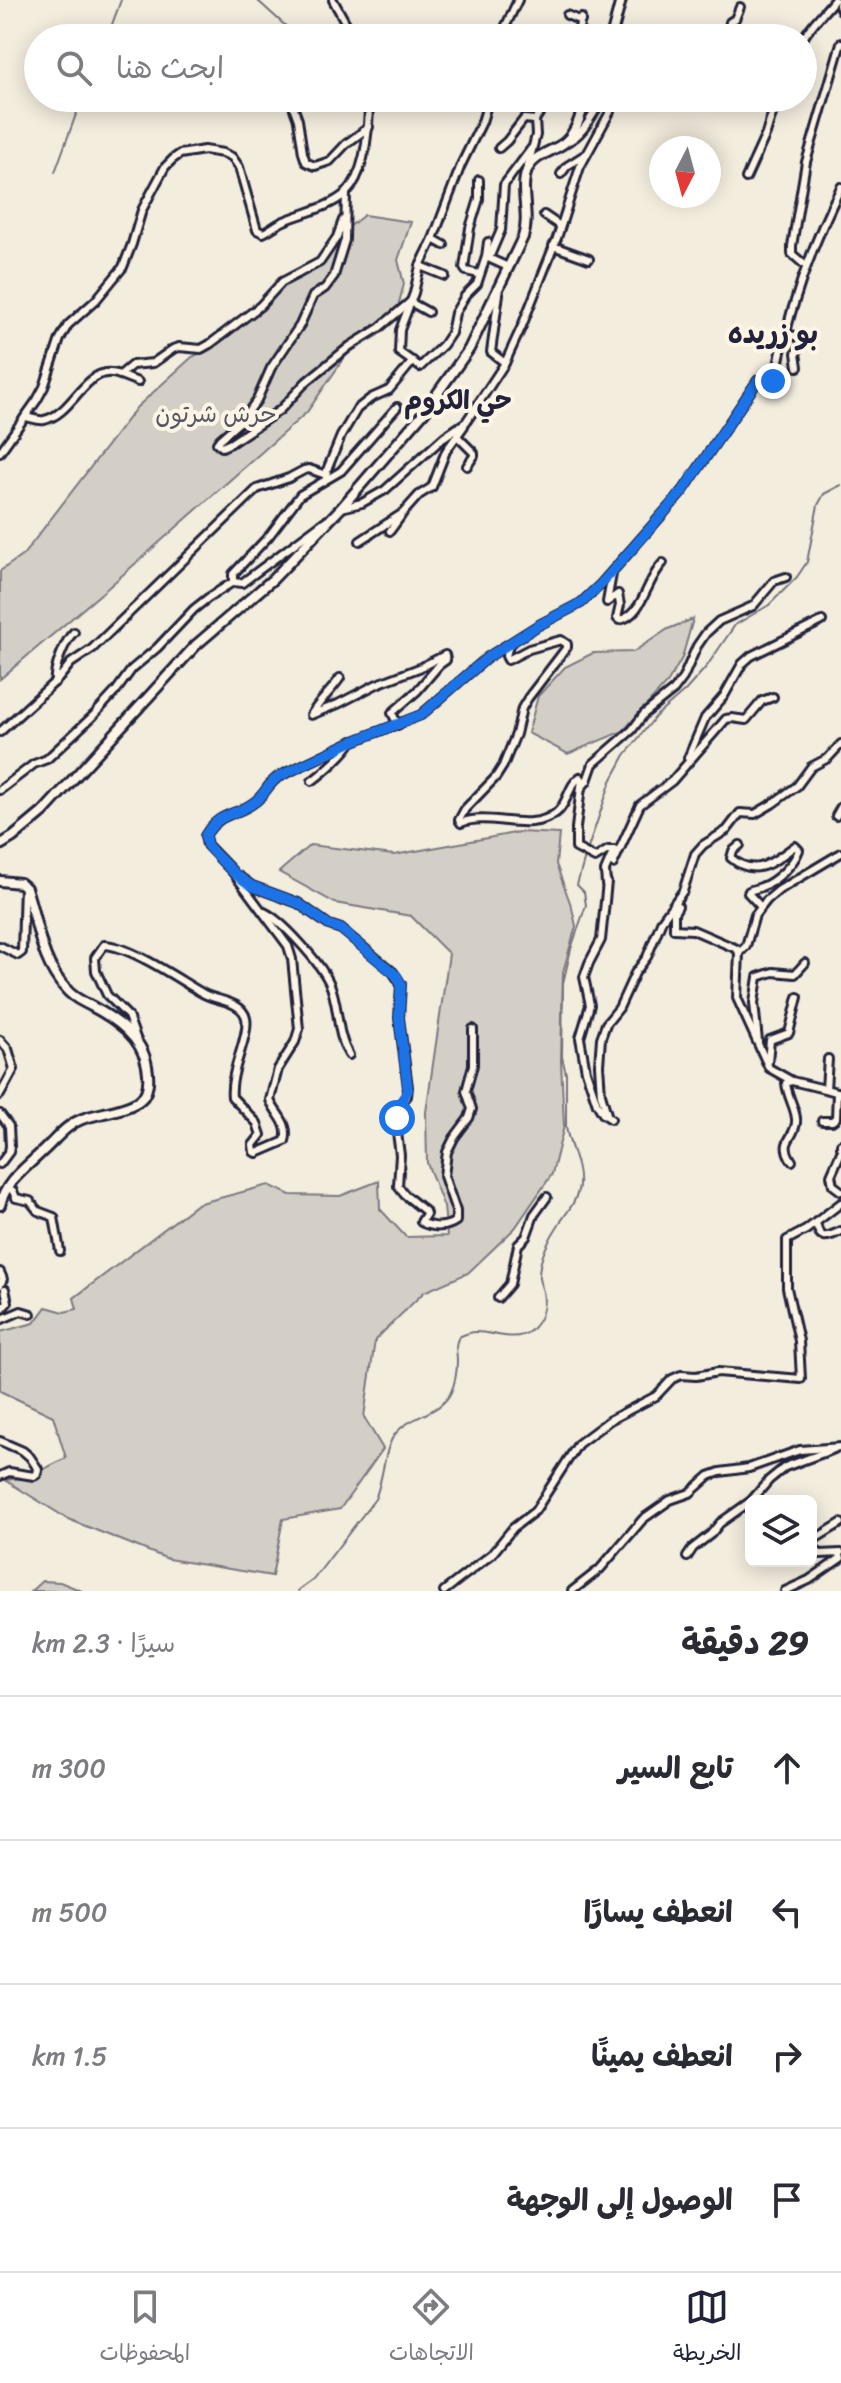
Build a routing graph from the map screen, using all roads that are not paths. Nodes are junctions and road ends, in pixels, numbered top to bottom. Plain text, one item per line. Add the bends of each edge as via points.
1 (333, 0) edge
2 (518, 0) edge
3 (621, 0) edge
4 (837, 0) edge
5 (740, 7) dead end
6 (841, 10) edge
7 (567, 15) dead end
8 (346, 24) edge
9 (507, 24) edge
10 (580, 24) edge
11 (615, 24) edge
12 (730, 24) edge
13 (815, 24) edge
14 (841, 43) edge
15 (295, 112) edge
16 (369, 112) edge
17 (485, 112) edge
18 (540, 112) edge
19 (582, 112) edge
20 (594, 112) edge
21 (610, 112) edge
22 (773, 112) edge
23 (535, 120) junction
24 (369, 127) junction
25 (566, 142) junction
26 (499, 148) dead end
27 (531, 149) junction
28 (588, 152) junction
29 (527, 170) junction
30 (561, 174) dead end
31 (746, 178) dead end
32 (479, 180) dead end
33 (841, 187) edge
34 (346, 192) junction
35 (346, 209) junction
36 (544, 215) dead end
37 (560, 226) junction
38 (433, 239) junction
39 (488, 242) dead end
40 (444, 245) dead end
41 (553, 246) junction
42 (488, 257) junction
43 (589, 259) dead end
44 (420, 266) junction
45 (806, 266) junction
46 (508, 267) junction
47 (479, 274) junction
48 (445, 276) dead end
49 (498, 289) junction
50 (410, 302) junction
51 (428, 312) dead end
52 (785, 333) junction
53 (413, 361) junction
54 (505, 363) junction
55 (798, 367) dead end
56 (120, 375) junction
57 (138, 382) dead end
58 (397, 407) dead end
59 (25, 417) junction
60 (466, 422) junction
61 (457, 436) junction
62 (0, 452) edge
63 (467, 466) dead end
64 (326, 477) junction
65 (341, 508) junction
66 (403, 513) junction
67 (330, 518) junction
68 (390, 531) dead end
69 (360, 541) dead end
70 (663, 563) dead end
71 (613, 571) junction
72 (786, 577) dead end
73 (233, 582) junction
74 (822, 621) dead end
75 (74, 632) dead end
76 (510, 642) junction
77 (340, 678) dead end
78 (55, 682) junction
79 (773, 697) dead end
80 (398, 725) junction
81 (0, 732) edge
82 (352, 741) junction
83 (841, 744) edge
84 (681, 772) junction
85 (312, 781) dead end
86 (3, 786) edge
87 (581, 788) junction
88 (841, 807) edge
89 (836, 816) dead end
90 (0, 845) edge
91 (740, 845) dead end
92 (841, 853) edge
93 (232, 871) junction
94 (0, 881) edge
95 (606, 884) junction
96 (24, 885) junction
97 (678, 898) junction
98 (761, 907) junction
99 (263, 912) junction
100 (0, 946) edge
101 (739, 953) junction
102 (805, 963) dead end
103 (798, 997) dead end
104 (473, 1029) dead end
105 (136, 1039) junction
106 (0, 1040) edge
107 (758, 1044) junction
108 (349, 1055) dead end
109 (828, 1059) dead end
110 (767, 1066) junction
111 (792, 1081) junction
112 (826, 1089) junction
113 (839, 1092) edge
114 (0, 1095) edge
115 (0, 1114) edge
116 (822, 1121) dead end
117 (841, 1148) edge
118 (792, 1161) dead end
119 (0, 1164) edge
120 (7, 1187) junction
121 (841, 1191) edge
122 (547, 1197) dead end
123 (841, 1203) edge
124 (0, 1205) edge
125 (816, 1222) junction
126 (841, 1231) edge
127 (60, 1251) dead end
128 (0, 1272) edge
129 (2, 1287) edge
130 (498, 1298) dead end
131 (0, 1311) edge
132 (31, 1314) dead end
133 (0, 1320) edge
134 (0, 1441) edge
135 (839, 1447) edge
136 (0, 1476) edge
137 (756, 1495) edge
138 (745, 1505) edge
139 (841, 1523) edge
140 (841, 1556) edge
141 (687, 1557) dead end
142 (444, 1591) edge
143 (572, 1591) edge
144 (785, 1591) edge

1 - 8 street
2 - 9 street
3 - 11 main road
4 - 6 street
4 - 13 street
5 - 12 street
7 - 10 street via 581,19
14 - 45 street via 806,162 792,246 792,254
15 - 24 street via 306,162 315,166 330,161
16 - 24 street
17 - 38 street
18 - 23 street
19 - 25 main road
20 - 25 street
21 - 28 street
22 - 31 street
23 - 26 street via 524,119
23 - 27 street
24 - 34 street via 359,169
25 - 29 main road
27 - 29 street
27 - 42 street via 504,185 501,230
28 - 30 street
28 - 37 street
29 - 46 main road via 525,230
32 - 47 street via 464,268
33 - 45 street
34 - 35 street
34 - 59 street via 260,234 232,157 204,150 175,157 142,210 123,267 68,325 44,387
35 - 50 street via 345,240 334,276 313,296 257,400 219,446 280,410 306,382
35 - 56 street via 337,237 320,262 282,282 225,334 201,349 179,347
36 - 37 street
37 - 41 street
38 - 40 street
38 - 44 street
39 - 42 street
41 - 43 street
41 - 54 street
42 - 46 street
42 - 47 street
44 - 48 street
44 - 50 street
45 - 52 street
46 - 49 main road
47 - 53 street via 455,313 448,339 424,365
49 - 54 street via 491,352
49 - 65 main road via 457,369
50 - 51 street
50 - 53 street via 398,348
52 - 55 street via 804,339 796,353
52 - 71 street via 775,379 768,384 758,380 688,485
53 - 64 street via 389,390 357,409
54 - 60 street
56 - 57 street
56 - 59 street via 108,371 94,378 49,418
58 - 64 street via 341,471
59 - 62 street
60 - 61 street
60 - 65 street via 385,490
61 - 63 street via 474,453
61 - 66 street via 435,483
64 - 73 street via 300,495 233,574
64 - 78 street via 309,469 257,489
65 - 67 main road
66 - 68 street
66 - 69 street
67 - 73 street via 242,583
67 - 90 main road via 273,579 196,645 43,812
70 - 71 street via 627,619 617,618 618,594 607,602
71 - 76 street via 581,603
72 - 87 street via 774,581 753,606 706,633 674,690 593,764
73 - 86 street via 194,609 47,759
74 - 84 street via 742,664 705,718
75 - 78 street via 66,640
76 - 80 street via 421,715
76 - 87 street via 508,660 561,640 567,647 522,708 503,766 459,820 546,818 557,813 577,778 582,779
77 - 80 street via 311,715 445,655 446,660 392,713
78 - 81 street
79 - 84 street via 762,701 746,720 726,719
80 - 82 street
82 - 85 street via 348,752
82 - 93 street via 278,777 256,801 210,827 207,845
83 - 97 street via 793,789 757,813 740,813 727,830 703,845
84 - 95 street via 640,805
87 - 95 street via 576,848 595,858 614,850
88 - 89 street
91 - 98 street via 731,858 755,869 798,848 793,862 772,881 749,891
92 - 98 street via 779,890
93 - 99 street
93 - 104 street via 341,929 399,980 408,1090 397,1118 398,1186 425,1211 421,1222 428,1226 456,1221 444,1176 447,1152 472,1109 466,1091 473,1065
94 - 96 main road
95 - 97 street via 601,940 584,977 590,1005 580,1038 597,1104 611,1119 599,1079 603,1030
96 - 100 street via 22,952
96 - 105 main road via 46,959 63,987
97 - 101 street via 674,929 693,930
98 - 101 street
99 - 105 street via 290,951 296,988 298,1034 278,1069 270,1100 285,1125 285,1141 254,1152 260,1127 232,1097 247,1027 244,1012 104,945 95,958 96,971 107,995 128,1016
99 - 108 street via 291,934 328,980
101 - 107 street via 737,998
102 - 107 street via 795,974 758,977
103 - 110 street via 789,1033 770,1040
105 - 120 main road via 149,1074 142,1098 74,1123
106 - 114 street via 14,1069
107 - 110 street
109 - 112 street
110 - 111 street
111 - 112 street
111 - 118 street via 786,1089 796,1123 786,1152
112 - 113 street
113 - 116 street via 836,1118
115 - 119 street via 10,1127 9,1152
117 - 121 street via 831,1175
120 - 124 main road
120 - 127 street via 16,1198 53,1216
122 - 130 street via 518,1245 510,1284
123 - 125 street
125 - 126 street via 822,1236
125 - 142 street via 787,1240 787,1288 801,1379 723,1372 672,1379 656,1396 582,1440 535,1511
128 - 129 street
129 - 131 street via 8,1302
132 - 133 street via 21,1311
134 - 136 street via 30,1457 38,1471 34,1476
135 - 137 street via 785,1467
135 - 143 street via 800,1450 709,1476 643,1519 600,1569
138 - 141 street
139 - 140 street via 815,1539 813,1547 820,1554
140 - 144 street

